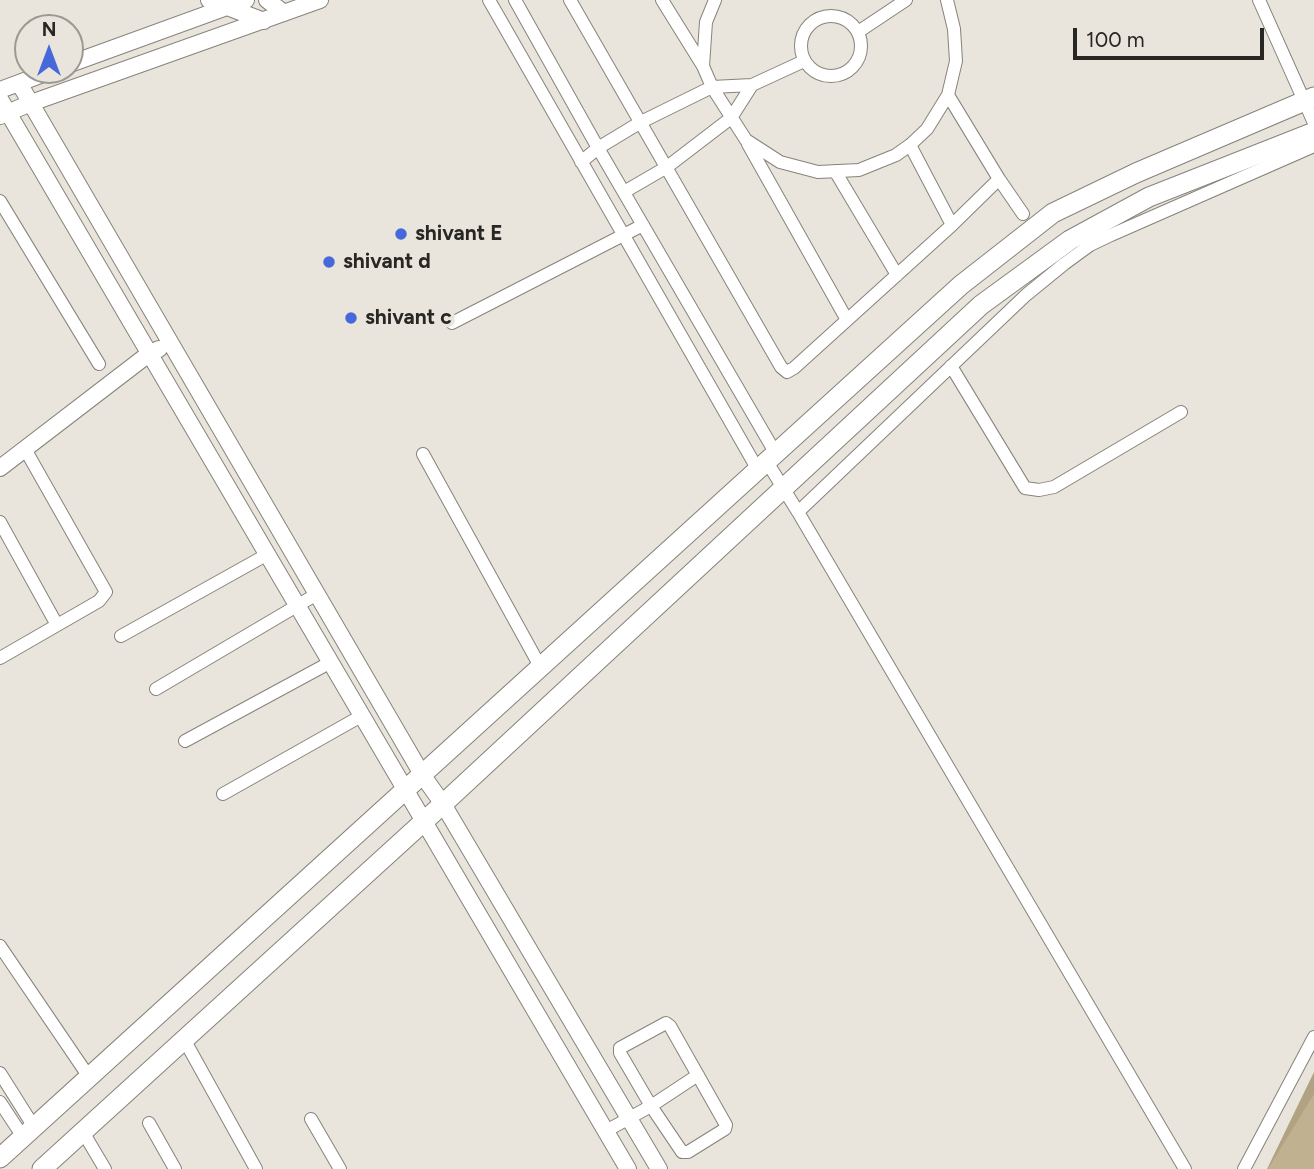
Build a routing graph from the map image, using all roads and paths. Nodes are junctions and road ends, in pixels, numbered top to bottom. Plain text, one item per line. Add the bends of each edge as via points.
1 (209, 0) edge
2 (246, 0) edge
3 (267, 0) edge
4 (320, 0) edge
5 (489, 0) edge
6 (515, 0) edge
7 (570, 0) edge
8 (662, 0) edge
9 (715, 0) edge
10 (905, 0) edge
11 (914, 0) edge
12 (947, 0) edge
13 (1259, 0) edge
14 (227, 7) junction
15 (284, 13) junction
16 (264, 21) junction
17 (858, 32) junction
18 (84, 59) edge
19 (804, 61) junction
20 (703, 66) junction
21 (20, 84) edge
22 (752, 85) junction
23 (712, 88) junction
24 (948, 95) junction
25 (1309, 98) edge
26 (31, 103) junction
27 (3, 109) edge
28 (731, 118) junction
29 (641, 122) junction
30 (1314, 123) edge
31 (1314, 132) edge
32 (746, 140) junction
33 (910, 145) junction
34 (1314, 146) edge
35 (598, 148) junction
36 (581, 162) junction
37 (667, 167) junction
38 (835, 171) junction
39 (999, 179) junction
40 (624, 192) junction
41 (0, 201) edge
42 (1023, 214) dead end
43 (643, 225) junction
44 (952, 225) junction
45 (623, 235) junction
46 (897, 275) junction
47 (847, 320) junction
48 (452, 323) dead end
49 (171, 343) junction
50 (150, 354) junction
51 (99, 364) dead end
52 (951, 366) junction
53 (1181, 412) dead end
54 (25, 449) junction
55 (423, 454) dead end
56 (767, 462) junction
57 (0, 468) edge
58 (784, 488) junction
59 (798, 512) junction
60 (0, 522) edge
61 (268, 554) junction
62 (317, 594) junction
63 (298, 606) junction
64 (57, 625) junction
65 (121, 636) dead end
66 (0, 658) edge
67 (331, 662) junction
68 (541, 668) junction
69 (156, 689) dead end
70 (363, 716) junction
71 (185, 741) dead end
72 (423, 776) junction
73 (407, 790) junction
74 (223, 794) dead end
75 (443, 804) junction
76 (424, 821) junction
77 (0, 946) edge
78 (1314, 1037) edge
79 (185, 1041) junction
80 (0, 1073) edge
81 (698, 1075) junction
82 (89, 1077) junction
83 (0, 1102) edge
84 (651, 1106) junction
85 (311, 1119) dead end
86 (630, 1119) junction
87 (149, 1123) dead end
88 (29, 1132) junction
89 (83, 1132) junction
90 (606, 1132) junction
91 (0, 1158) edge
92 (42, 1169) edge
93 (105, 1169) edge
94 (175, 1169) edge
95 (256, 1169) edge
96 (340, 1169) edge
97 (628, 1169) edge
98 (659, 1169) edge
99 (1185, 1169) edge
100 (1244, 1169) edge

1 - 14 street
2 - 14 street
3 - 15 street
4 - 15 street
5 - 36 street
6 - 35 street
7 - 29 street
8 - 20 street
9 - 20 street via 706,22
10 - 11 street
10 - 17 street
12 - 24 street via 956,61
13 - 25 street
14 - 16 street
14 - 18 street
15 - 16 street
16 - 26 street
17 - 19 street via 857,62 841,75 820,74
17 - 19 street via 835,16 816,20 801,43
19 - 22 street
20 - 23 street
21 - 26 street
22 - 23 street
22 - 28 street
23 - 28 street
23 - 29 street
24 - 33 street via 927,129
24 - 39 street
25 - 30 street
25 - 56 main road via 1053,213 961,285
26 - 27 street
26 - 49 street
27 - 50 street
28 - 32 street
28 - 37 street
29 - 35 street
29 - 37 street
31 - 58 main road via 1149,197 1070,240 981,305
32 - 38 street via 780,162 818,172
32 - 47 street
33 - 38 street via 859,170
33 - 44 street
34 - 52 street via 1090,245 1026,295
35 - 36 street
35 - 40 street
36 - 45 street
37 - 40 street
37 - 47 street via 781,368 787,372 794,368
38 - 46 street
39 - 42 street
39 - 44 street
40 - 43 street
41 - 51 street
43 - 45 street
43 - 56 street
44 - 46 street
45 - 48 street
45 - 56 street
46 - 47 street
49 - 50 street
49 - 62 street
50 - 54 street
50 - 61 street
52 - 53 street via 1025,488 1054,487
52 - 59 street
54 - 57 street
54 - 64 street via 106,592 99,601
55 - 68 street
56 - 58 street
56 - 68 main road
58 - 59 street
58 - 75 main road
59 - 99 street
60 - 64 street
61 - 63 street
61 - 65 street
62 - 63 street
62 - 72 street
63 - 67 street
63 - 69 street
64 - 66 street
67 - 70 street
67 - 71 street
68 - 72 main road
70 - 73 street
70 - 74 street
72 - 73 main road
72 - 75 street
73 - 76 street
73 - 82 main road
75 - 76 main road
75 - 86 street
76 - 79 main road
76 - 90 street
77 - 82 street
78 - 100 street
79 - 89 main road
79 - 95 street
80 - 88 street
81 - 84 street
81 - 84 street via 725,1129 682,1152
81 - 84 street via 666,1023 620,1048
82 - 88 main road
83 - 88 street
84 - 86 street
85 - 96 street
86 - 90 street
86 - 98 street
87 - 94 street
88 - 91 main road
89 - 92 main road
89 - 93 street
90 - 97 street

